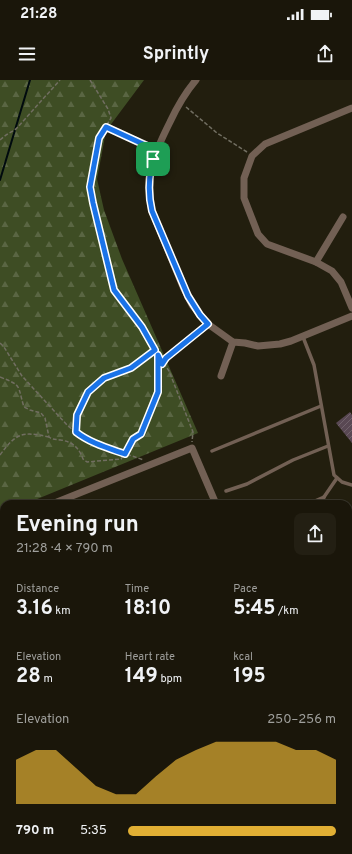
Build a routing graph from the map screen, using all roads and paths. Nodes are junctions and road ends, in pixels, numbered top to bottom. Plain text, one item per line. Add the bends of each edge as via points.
1 (60, 80) edge
2 (90, 80) edge
3 (196, 80) edge
4 (180, 102) junction
5 (352, 108) edge
6 (106, 127) junction
7 (0, 140) edge
8 (156, 150) junction
9 (252, 156) junction
10 (343, 217) dead end
11 (316, 262) junction
12 (352, 308) edge
13 (352, 316) edge
14 (208, 324) junction
15 (303, 337) junction
16 (233, 342) junction
17 (0, 343) edge
18 (155, 350) junction
19 (158, 355) junction
20 (162, 364) junction
21 (221, 376) dead end
22 (0, 377) edge
23 (321, 406) junction
24 (76, 432) junction
25 (48, 437) junction
26 (328, 446) junction
27 (192, 448) junction
28 (212, 451) dead end
29 (125, 454) junction
30 (0, 455) edge
31 (156, 462) junction
32 (337, 478) junction
33 (352, 485) edge
34 (226, 491) dead end
35 (324, 496) junction
36 (62, 500) edge
37 (214, 500) edge
38 (316, 500) edge
39 (323, 500) edge

1 - 7 path via 16,129
2 - 6 path via 108,109 111,118
3 - 4 street
4 - 8 street
4 - 9 path via 216,133
5 - 9 street via 265,144
6 - 8 path
6 - 18 path via 99,138 90,187 93,203 114,290 142,327
8 - 14 street via 149,183 152,211 188,296
9 - 11 street via 244,178 244,198 258,234 267,244
10 - 11 street
11 - 12 street via 332,272 341,282
13 - 15 street
14 - 16 street
14 - 20 path
15 - 16 street via 268,346
15 - 23 lane via 314,365
16 - 21 street
17 - 24 path via 22,376 67,426
18 - 19 path
18 - 24 path via 131,368 104,378 88,392 77,415
19 - 20 path
19 - 29 path via 158,392 141,434 133,439
20 - 27 path via 169,371 193,432
22 - 25 path via 20,388 24,407 41,413 45,418
23 - 26 lane
23 - 28 lane
24 - 29 path via 83,438
25 - 29 path via 73,444 87,462 120,459
25 - 30 path via 26,434 15,438
26 - 32 lane via 334,476
26 - 34 lane via 293,460 247,484
27 - 31 street
27 - 37 street
29 - 31 path
31 - 36 street
32 - 33 lane
32 - 35 lane
35 - 38 lane
35 - 39 lane

